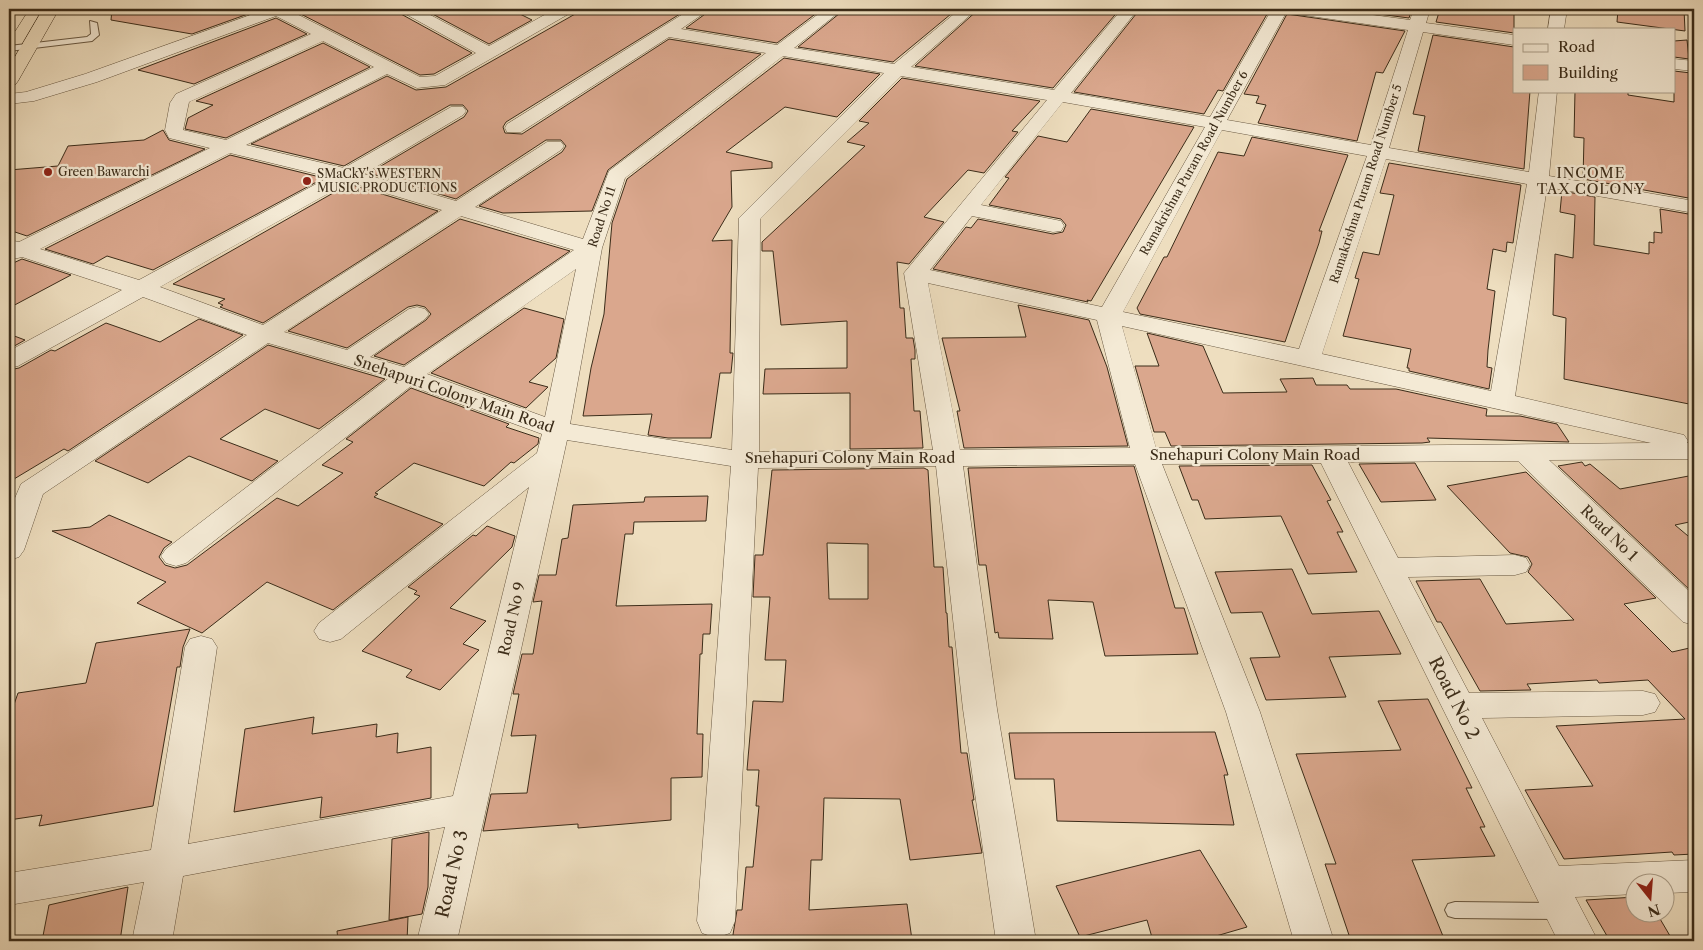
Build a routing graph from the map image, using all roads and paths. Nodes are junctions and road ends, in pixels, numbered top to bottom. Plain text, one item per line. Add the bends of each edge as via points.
1 (21, 9) edge
2 (52, 9) edge
3 (408, 9) edge
4 (566, 9) edge
5 (702, 9) edge
6 (835, 9) edge
7 (969, 9) edge
8 (1130, 9) edge
9 (1280, 9) edge
10 (1296, 9) edge
11 (1559, 9) edge
12 (276, 10) edge
13 (1419, 17) edge
14 (93, 22) dead end
15 (9, 28) edge
16 (1556, 28) edge
17 (667, 32) junction
18 (322, 35) junction
19 (1513, 40) edge
20 (30, 46) junction
21 (9, 49) edge
22 (778, 51) junction
23 (489, 53) junction
24 (1676, 64) edge
25 (1694, 66) edge
26 (388, 67) junction
27 (896, 71) junction
28 (9, 81) edge
29 (1548, 92) edge
30 (1057, 96) junction
31 (9, 99) edge
32 (457, 111) dead end
33 (1214, 125) junction
34 (514, 128) dead end
35 (230, 145) junction
36 (554, 146) dead end
37 (1378, 153) junction
38 (622, 171) junction
39 (347, 175) junction
40 (652, 176) dead end
41 (1538, 181) junction
42 (1694, 207) edge
43 (459, 208) junction
44 (967, 208) junction
45 (1053, 226) dead end
46 (591, 248) junction
47 (13, 250) edge
48 (915, 273) junction
49 (140, 288) junction
50 (418, 314) dead end
51 (1108, 317) junction
52 (265, 334) junction
53 (351, 359) junction
54 (1308, 359) junction
55 (9, 361) edge
56 (408, 376) junction
57 (1502, 399) junction
58 (553, 443) junction
59 (1694, 446) edge
60 (1694, 451) edge
61 (1524, 452) junction
62 (1331, 455) junction
63 (1145, 456) junction
64 (948, 457) junction
65 (745, 460) junction
66 (9, 550) edge
67 (176, 556) dead end
68 (1515, 565) dead end
69 (1388, 568) junction
70 (1694, 614) edge
71 (330, 631) dead end
72 (201, 647) dead end
73 (1644, 703) dead end
74 (1458, 706) junction
75 (468, 808) junction
76 (167, 863) junction
77 (1694, 876) edge
78 (9, 889) edge
79 (1555, 896) junction
80 (1455, 910) dead end
81 (716, 921) dead end
82 (152, 941) edge
83 (437, 941) edge
84 (1016, 941) edge
85 (1314, 941) edge
86 (1578, 941) edge

1 - 15 highway
2 - 20 highway
3 - 23 street
4 - 23 street via 540,16
5 - 17 street
6 - 22 street, Road No 11
7 - 27 street
8 - 30 street
9 - 33 street, Ramakrishna Puram Road Number 6
10 - 13 street
11 - 16 street
12 - 18 street
12 - 31 street via 91,78 28,97
13 - 19 street
13 - 37 street, Ramakrishna Puram Road Number 5
14 - 20 lane via 95,35 89,39
17 - 22 street
17 - 34 street
18 - 26 street
18 - 35 street via 182,98 174,130 176,134
20 - 21 lane
20 - 28 highway
22 - 27 street
22 - 38 street, Road No 11
23 - 26 street via 428,84 417,84
24 - 25 street
26 - 35 street
27 - 30 street
27 - 65 street via 750,218
29 - 41 street
30 - 33 street
30 - 44 street
32 - 39 street
33 - 37 street
33 - 51 street, Ramakrishna Puram Road Number 6
35 - 39 street
35 - 47 street
36 - 43 street
37 - 41 street
37 - 54 street, Ramakrishna Puram Road Number 5
38 - 40 street
38 - 46 street, Road No 11 via 616,175
39 - 43 street
39 - 49 street
41 - 42 street
41 - 57 street
43 - 46 street
43 - 52 street
44 - 45 street
44 - 48 street
46 - 56 street
46 - 58 street, Road No 11
47 - 49 street, Snehapuri Colony Main Road
48 - 51 street
48 - 64 street
49 - 52 street, Snehapuri Colony Main Road
49 - 55 street
50 - 53 street
51 - 54 street
51 - 63 street
52 - 53 street, Snehapuri Colony Main Road
52 - 66 street via 31,490
53 - 56 street, Snehapuri Colony Main Road
54 - 57 street
56 - 58 street, Snehapuri Colony Main Road
56 - 67 street
57 - 59 street
58 - 65 street, Snehapuri Colony Main Road
58 - 71 street
58 - 75 street, Road No 9
60 - 61 street, Snehapuri Colony Main Road
61 - 62 street, Snehapuri Colony Main Road
61 - 70 street, Road No 1
62 - 63 street, Snehapuri Colony Main Road
62 - 69 street, Road No 2
63 - 64 street, Snehapuri Colony Main Road
63 - 85 street via 1243,712
64 - 65 street, Snehapuri Colony Main Road
64 - 84 street via 980,709
65 - 81 street
68 - 69 street
69 - 74 street, Road No 2
72 - 76 street
73 - 74 street
74 - 79 street, Road No 2
75 - 76 street
75 - 83 street, Road No 3
76 - 78 street
76 - 82 street
77 - 79 street
79 - 80 lane
79 - 86 street, Road No 2

